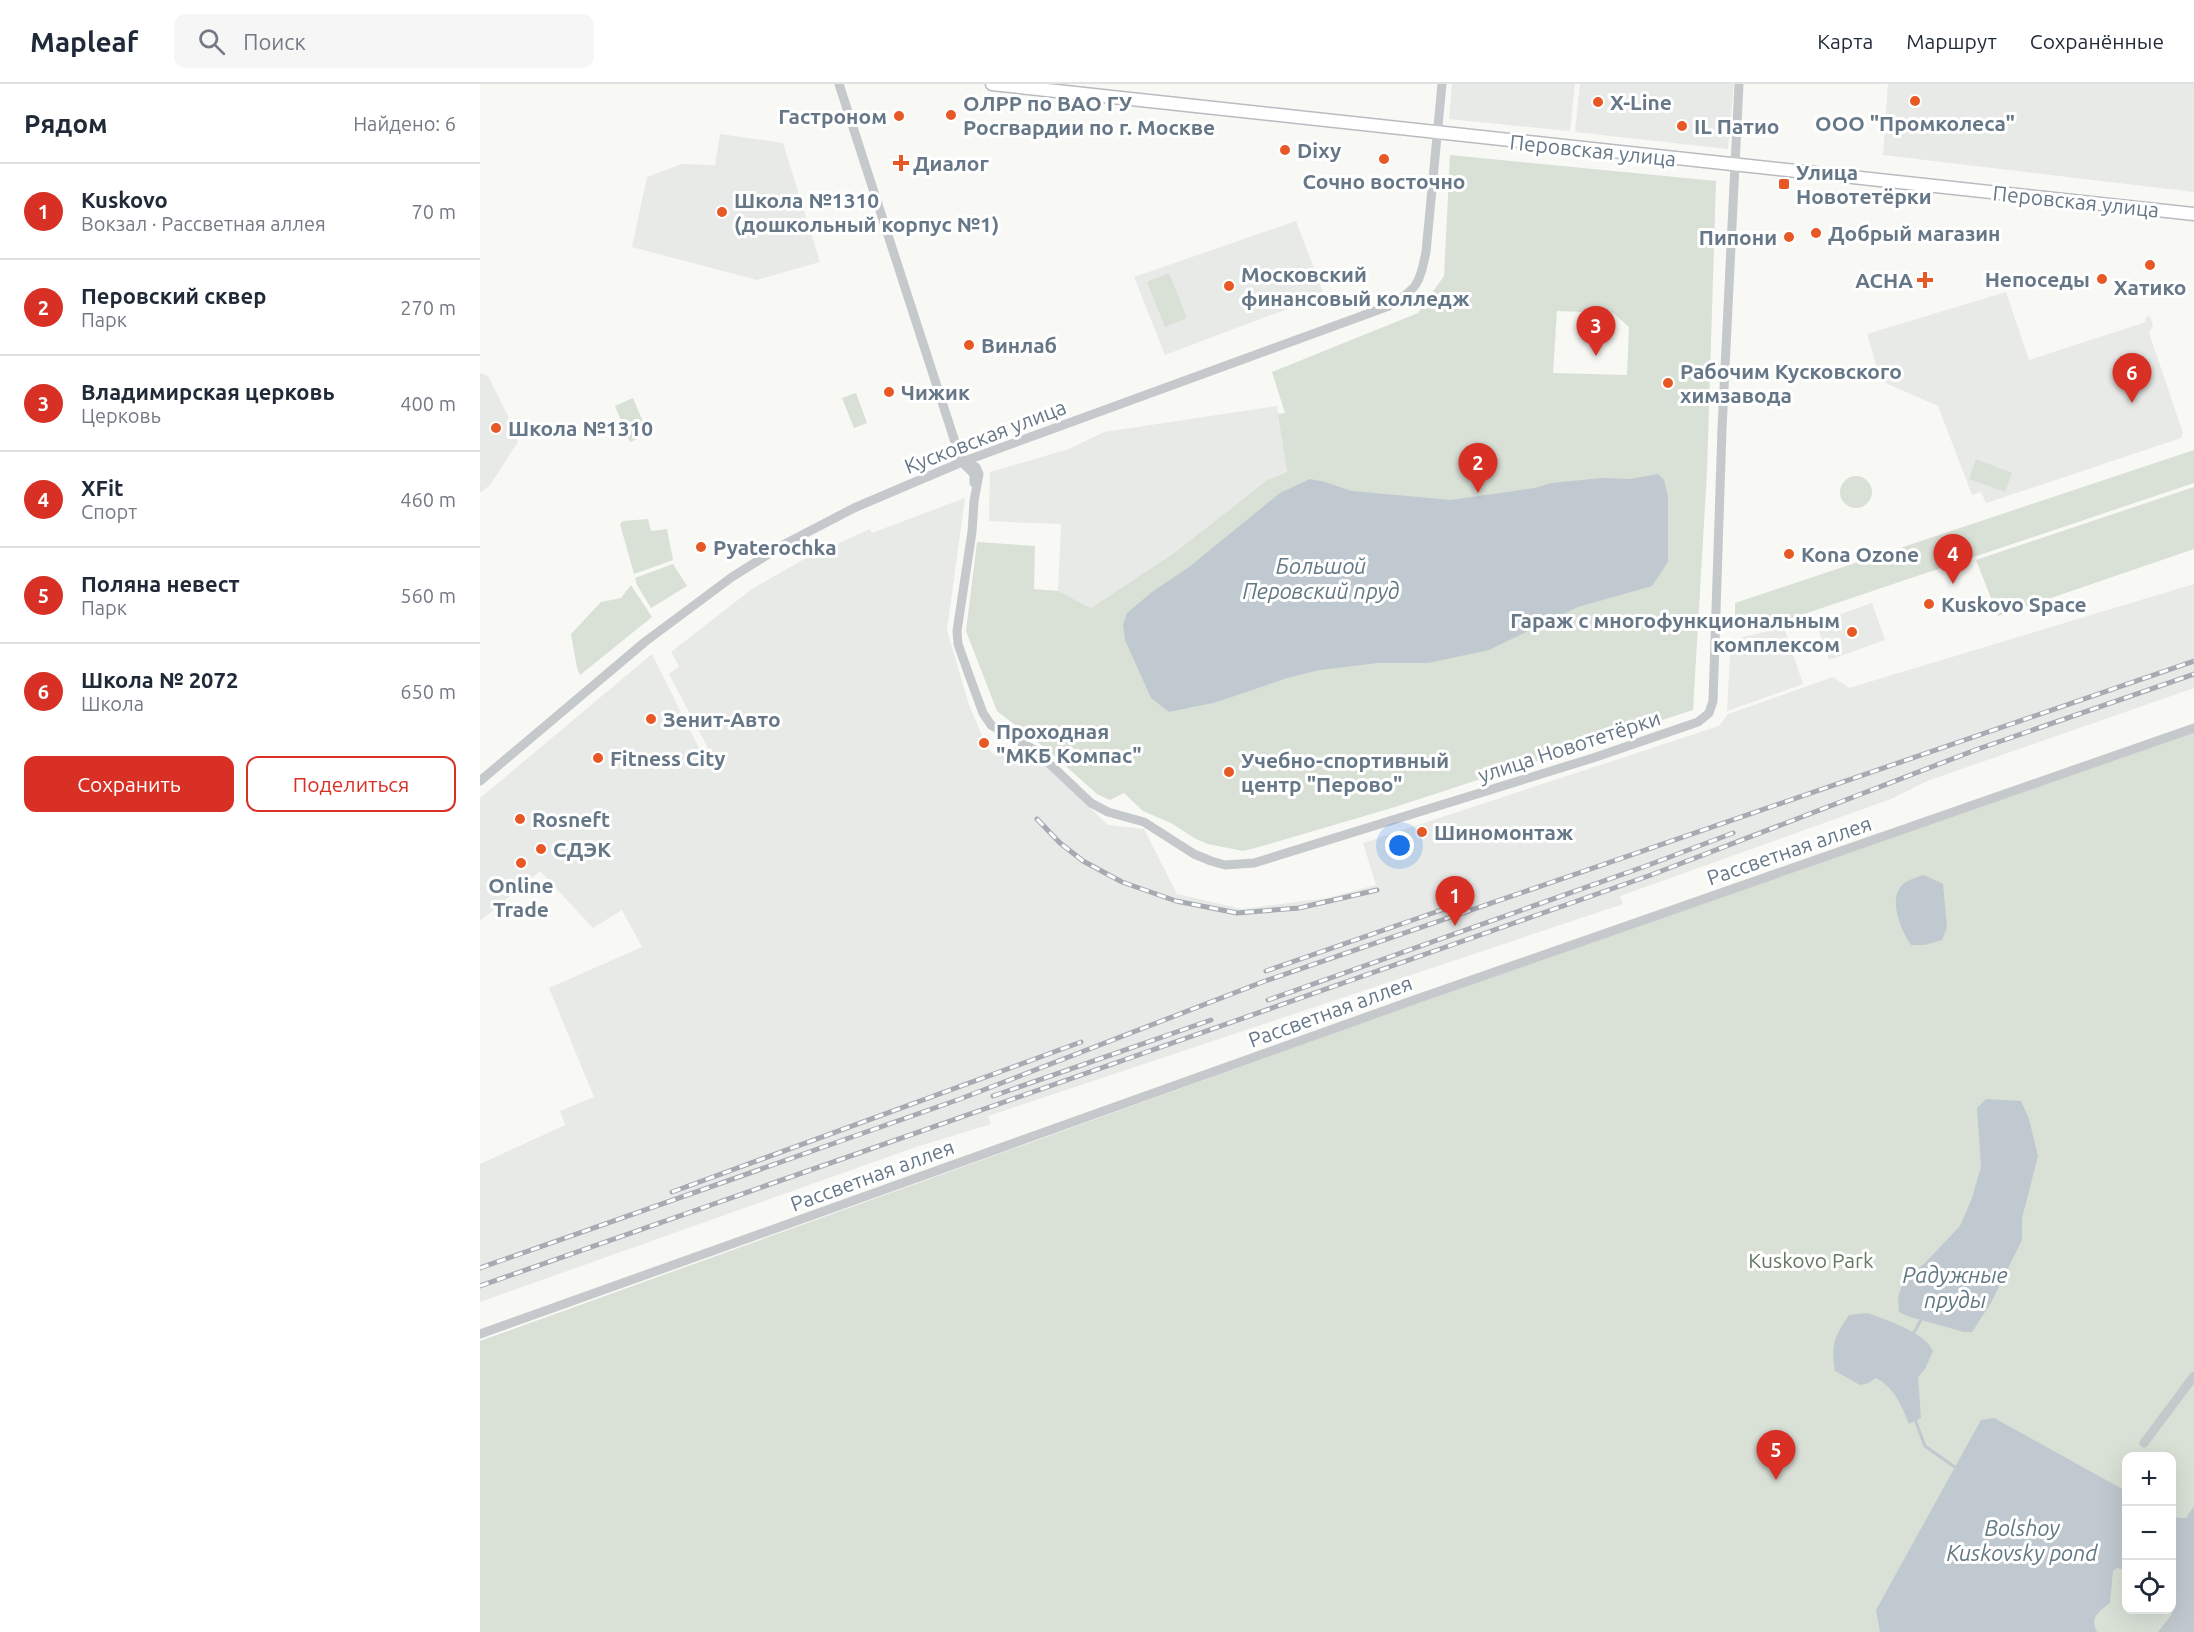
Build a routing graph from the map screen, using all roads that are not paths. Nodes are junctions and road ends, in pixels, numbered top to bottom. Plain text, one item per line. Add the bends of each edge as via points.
1 (838, 84) edge
2 (992, 84) edge
3 (1442, 84) edge
4 (1739, 84) edge
5 (1437, 132) junction
6 (1734, 165) junction
7 (2194, 214) edge
8 (962, 462) junction
9 (2194, 728) edge
10 (480, 781) edge
11 (480, 1334) edge
12 (2194, 1376) edge
13 (2144, 1443) dead end

1 - 8 street, улица Новотетёрки
2 - 5 main road, Перовская улица
3 - 5 street, Кусковская улица
4 - 6 street, улица Новотетёрки
5 - 6 main road, Перовская улица
5 - 8 street, Кусковская улица via 1426,252 1413,291 1389,306
6 - 7 main road, Перовская улица
6 - 8 street, улица Новотетёрки via 1713,701 1709,713 1698,722 1254,863 1225,865 1211,861 1144,822 1099,809 1036,751 991,724 983,713 958,644 974,501 974,474
8 - 10 street, Кусковская улица via 854,508 741,570 646,641
9 - 11 street, Рассветная аллея via 1383,1011
12 - 13 street

